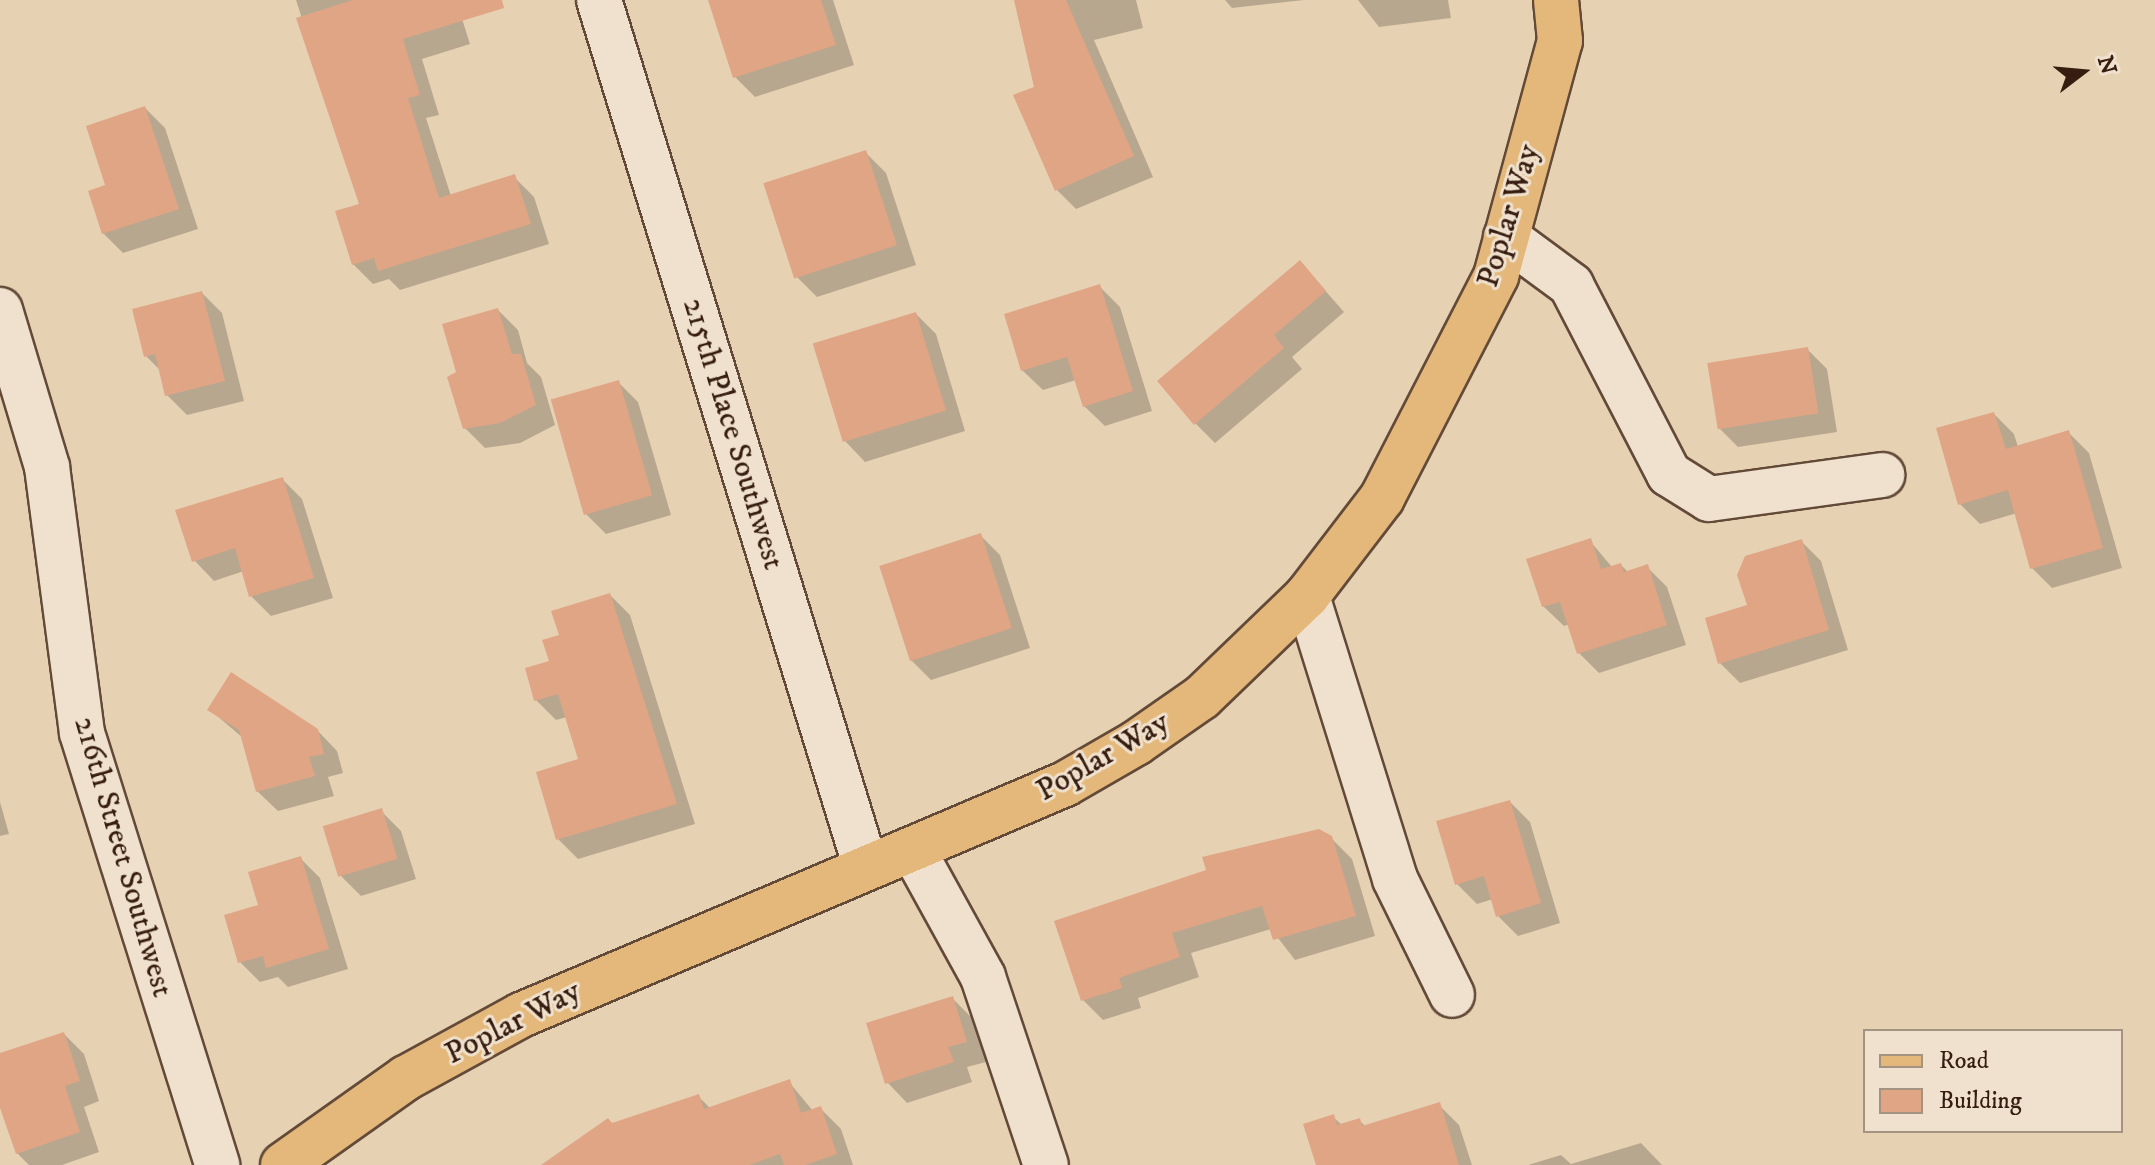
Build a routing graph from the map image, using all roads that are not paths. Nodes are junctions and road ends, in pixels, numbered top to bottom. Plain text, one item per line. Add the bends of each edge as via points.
1 (599, 0) edge
2 (1556, 0) edge
3 (1506, 237) junction
4 (0, 310) edge
5 (1882, 475) dead end
6 (1307, 596) junction
7 (913, 850) junction
8 (866, 868) junction
9 (1452, 995) dead end
10 (217, 1165) edge
11 (283, 1165) edge
12 (1046, 1165) edge

1 - 8 street, 215th Place Southwest
2 - 3 main road, Poplar Way via 1560,41
3 - 5 street via 1571,285 1669,474 1709,499
3 - 6 main road, Poplar Way via 1496,276 1382,498
4 - 10 street, 216th Street Southwest via 47,467 82,733
6 - 7 main road, Poplar Way via 1202,697 1136,743 1065,784
6 - 9 street via 1395,879
7 - 8 main road, Poplar Way
7 - 12 street via 983,977
8 - 11 main road, Poplar Way via 521,1015 406,1078

